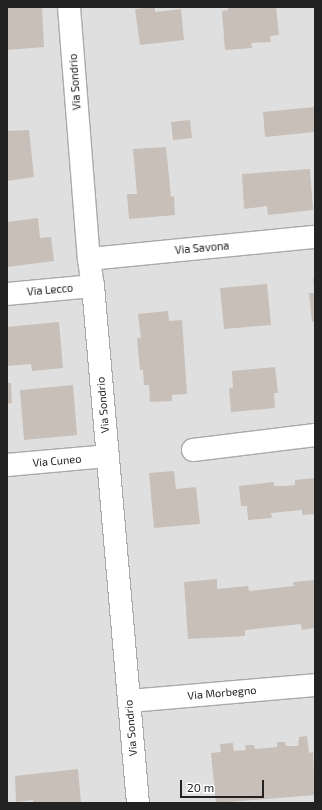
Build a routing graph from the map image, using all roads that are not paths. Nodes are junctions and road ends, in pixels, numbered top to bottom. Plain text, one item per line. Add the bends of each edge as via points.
1 (69, 7) edge
2 (315, 237) edge
3 (89, 259) junction
4 (93, 286) junction
5 (7, 294) edge
6 (315, 435) edge
7 (193, 450) dead end
8 (107, 456) junction
9 (7, 465) edge
10 (315, 685) edge
11 (129, 701) junction
12 (138, 803) edge

1 - 3 street, Via Sondrio
2 - 3 street, Via Savona
3 - 4 street, Via Sondrio
4 - 5 street, Via Lecco
4 - 8 street, Via Sondrio
6 - 7 street
8 - 9 street, Via Cuneo
8 - 11 street, Via Sondrio
10 - 11 street, Via Morbegno
11 - 12 street, Via Sondrio

